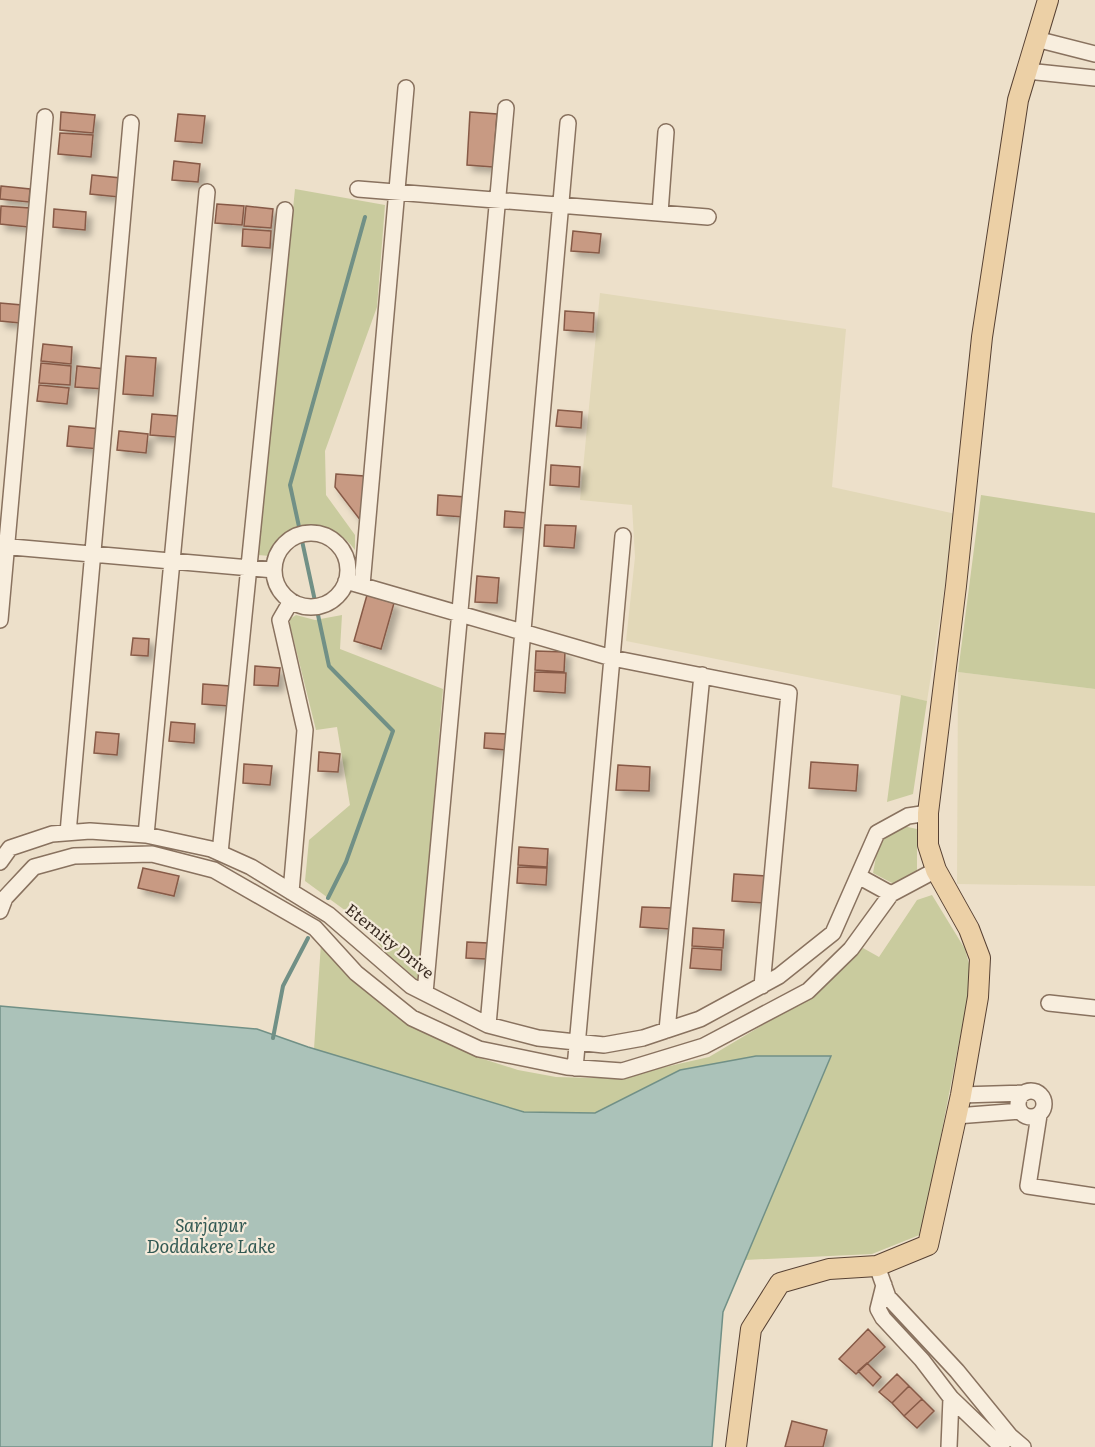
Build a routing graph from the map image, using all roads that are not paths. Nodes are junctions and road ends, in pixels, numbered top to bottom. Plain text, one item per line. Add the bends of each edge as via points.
1 (1048, 0) edge
2 (1036, 39) junction
3 (1095, 54) edge
4 (1027, 72) junction
5 (1095, 78) edge
6 (406, 88) dead end
7 (506, 108) dead end
8 (45, 117) dead end
9 (131, 123) dead end
10 (568, 123) dead end
11 (666, 132) dead end
12 (358, 189) dead end
13 (207, 192) dead end
14 (397, 192) junction
15 (497, 200) junction
16 (561, 205) junction
17 (285, 210) dead end
18 (660, 213) junction
19 (708, 217) dead end
20 (623, 536) dead end
21 (3, 547) edge
22 (93, 554) junction
23 (172, 561) junction
24 (249, 568) junction
25 (274, 570) junction
26 (346, 581) junction
27 (362, 585) junction
28 (291, 601) junction
29 (461, 616) junction
30 (0, 620) edge
31 (524, 634) junction
32 (612, 658) junction
33 (702, 675) junction
34 (928, 813) junction
35 (68, 833) junction
36 (146, 835) junction
37 (220, 853) junction
38 (0, 862) edge
39 (936, 870) junction
40 (860, 877) junction
41 (291, 891) junction
42 (891, 894) junction
43 (0, 911) edge
44 (762, 986) junction
45 (425, 993) junction
46 (1049, 1003) dead end
47 (1095, 1008) edge
48 (488, 1025) junction
49 (667, 1030) junction
50 (577, 1042) junction
51 (575, 1068) junction
52 (1024, 1093) junction
53 (961, 1095) junction
54 (1020, 1111) junction
55 (1039, 1115) junction
56 (956, 1116) junction
57 (1095, 1196) edge
58 (877, 1266) junction
59 (884, 1285) junction
60 (951, 1398) junction
61 (736, 1447) edge
62 (949, 1447) edge
63 (1002, 1447) edge
64 (1023, 1447) edge

1 - 2 main road
2 - 3 street
2 - 4 main road
4 - 5 street
4 - 34 main road via 1018,100 982,337
6 - 14 street
7 - 15 street
8 - 21 street
9 - 22 street
10 - 16 street
11 - 18 street
12 - 14 street
13 - 23 street
14 - 15 street
14 - 27 street
15 - 16 street
15 - 29 street
16 - 18 street
16 - 31 street
17 - 24 street
18 - 19 street
20 - 32 street
21 - 22 street
21 - 30 street
22 - 23 street
22 - 35 street
23 - 24 street
23 - 36 street
24 - 25 street
24 - 37 street
25 - 26 street via 285,543 300,535 317,534 333,541 344,554
25 - 28 street via 280,591
26 - 27 street
26 - 28 street via 339,594 327,603 312,607
27 - 29 street
28 - 41 street via 280,621 305,730
29 - 31 street
29 - 45 street
31 - 32 street
31 - 48 street
32 - 33 street
32 - 50 street
33 - 44 street via 789,693
33 - 49 street
34 - 39 main road via 928,845
34 - 40 street, Eternity Drive via 908,816 877,833
35 - 36 street, Eternity Drive
35 - 38 street, Eternity Drive via 51,834 10,848
36 - 37 street, Eternity Drive
37 - 41 street, Eternity Drive
39 - 42 street
39 - 53 main road via 969,929 980,958 978,997
40 - 42 street
40 - 44 street, Eternity Drive via 832,933
41 - 45 street, Eternity Drive via 329,915 411,986
42 - 51 street via 851,949 808,991 704,1046 622,1071
43 - 51 street via 4,898 34,867 74,856 152,854 214,870 315,928 356,974 412,1018 479,1049
44 - 49 street, Eternity Drive via 700,1019
45 - 48 street, Eternity Drive
46 - 47 street
48 - 50 street, Eternity Drive via 538,1038
49 - 50 street, Eternity Drive via 604,1045
50 - 51 street
52 - 53 street
52 - 54 street via 1018,1103
52 - 55 street via 1033,1091 1041,1095 1045,1103
53 - 56 main road
54 - 55 street via 1030,1118
54 - 56 street
55 - 57 street via 1028,1186
56 - 58 main road via 928,1245
58 - 59 street
58 - 61 main road via 829,1269 780,1283 751,1329
59 - 60 street via 878,1309
59 - 64 street via 888,1297
60 - 62 street
60 - 63 street

